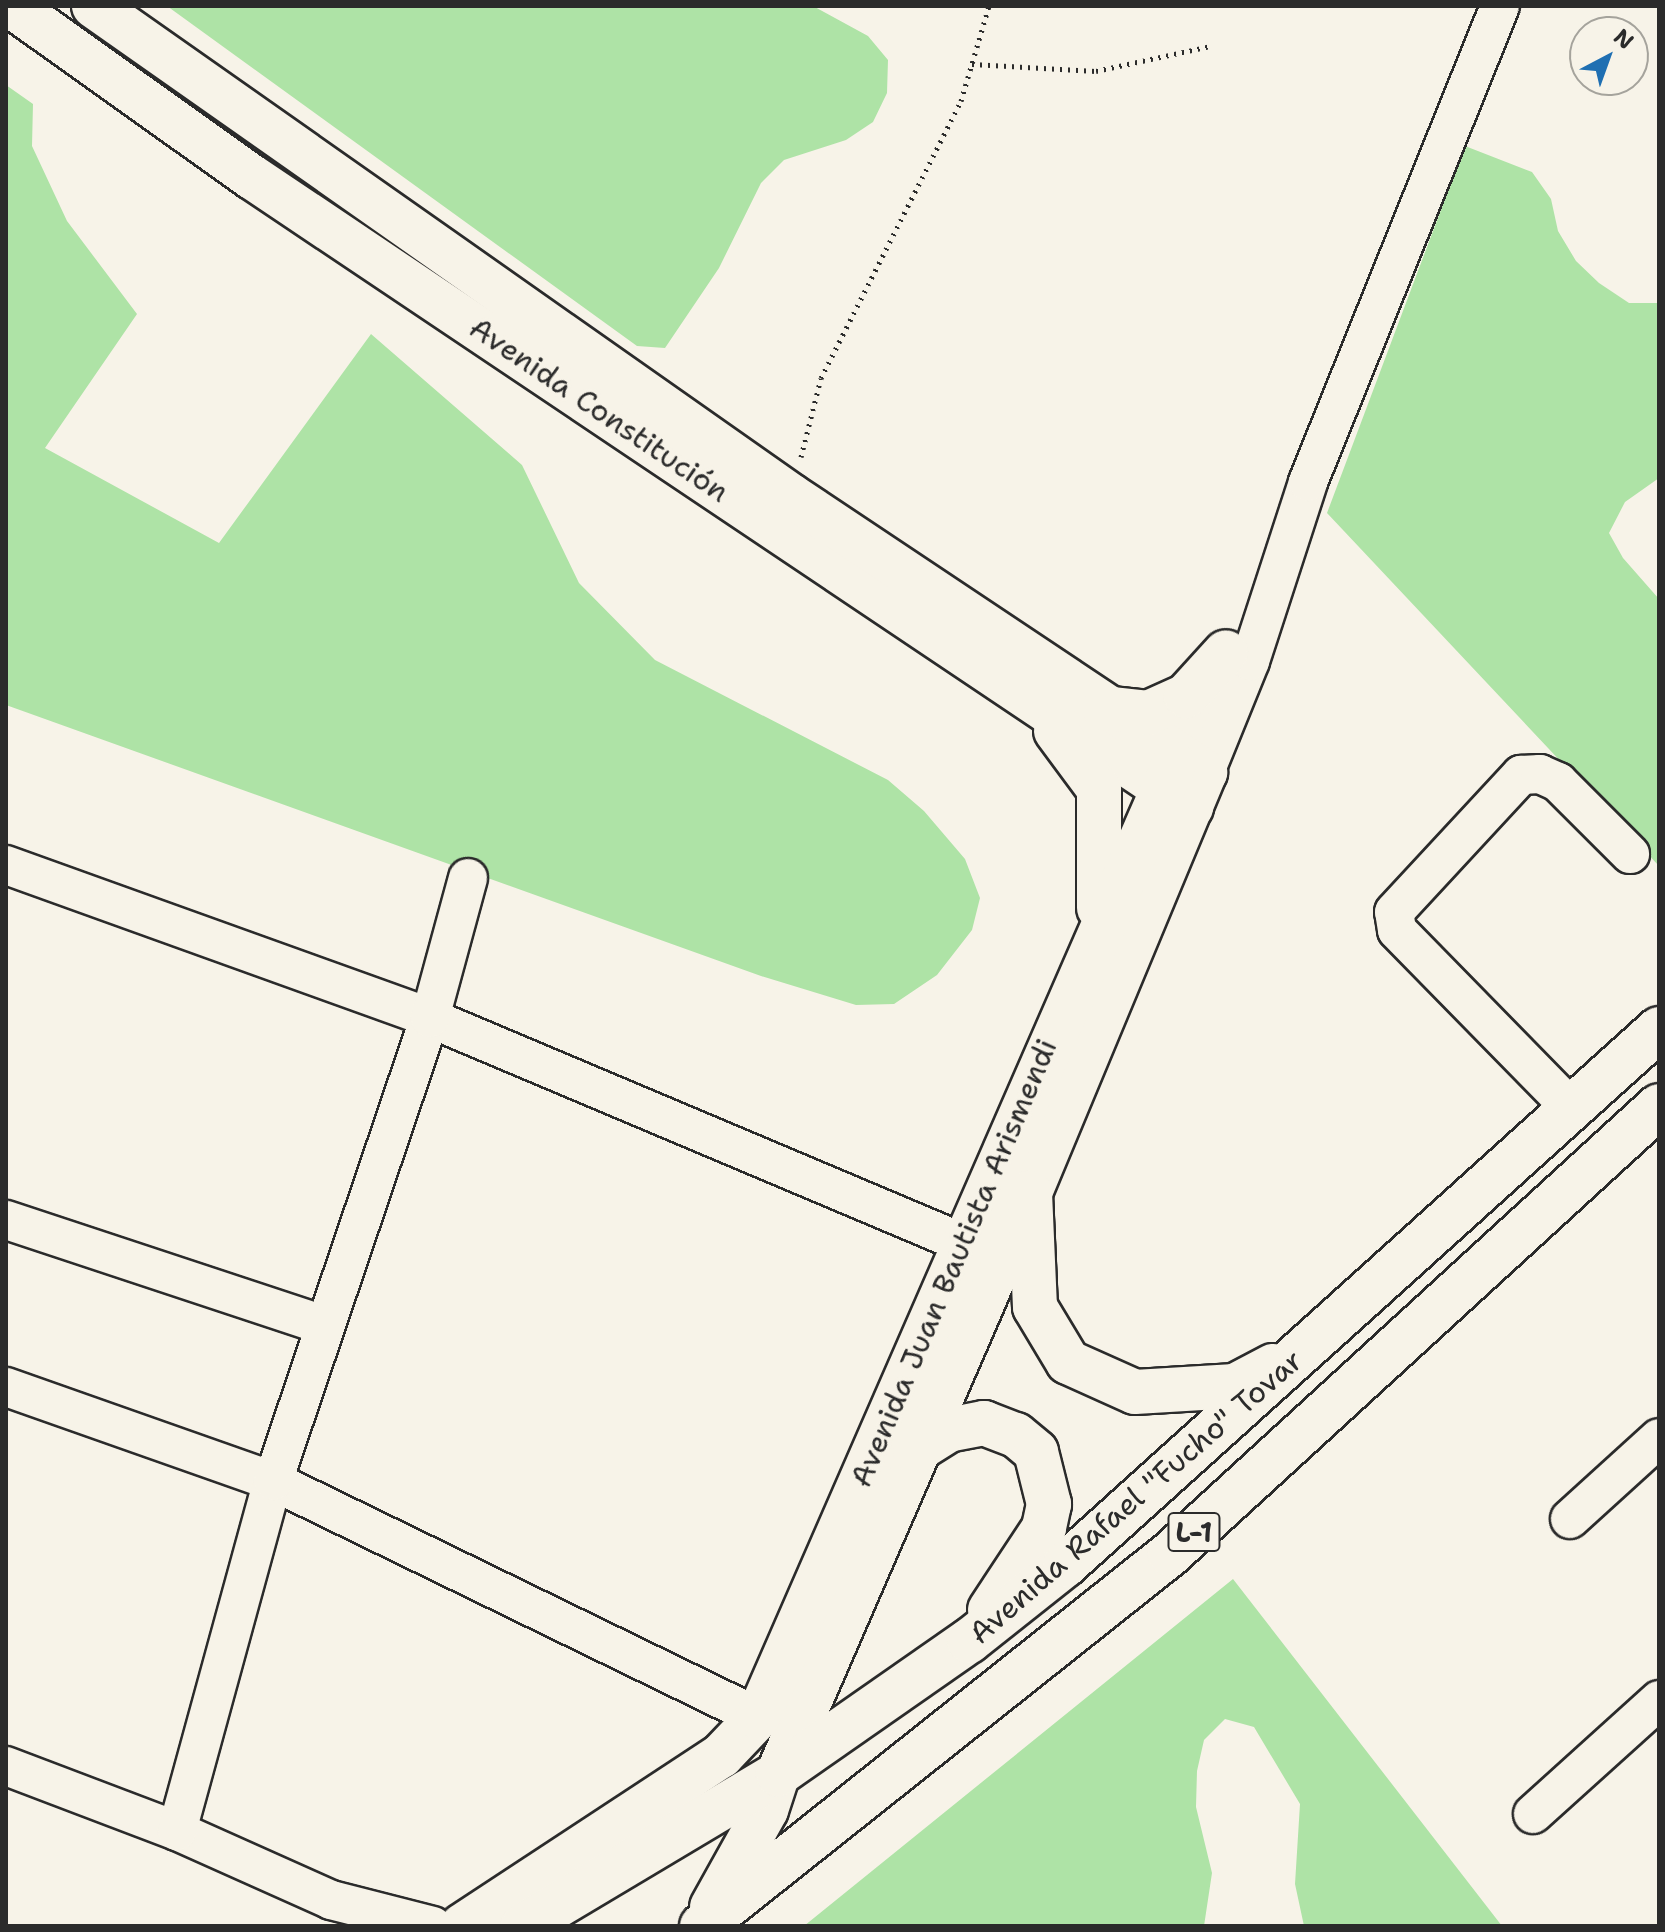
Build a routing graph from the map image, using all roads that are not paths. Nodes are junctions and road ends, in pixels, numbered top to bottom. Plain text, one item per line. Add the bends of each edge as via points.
1 (12, 6) edge
2 (94, 6) edge
3 (1500, 6) edge
4 (1308, 482) junction
5 (1226, 652) junction
6 (1035, 704) junction
7 (1104, 708) junction
8 (1185, 780) junction
9 (1630, 854) dead end
10 (6, 865) edge
11 (468, 878) dead end
12 (1098, 931) junction
13 (430, 1018) junction
14 (1659, 1029) edge
15 (1659, 1106) edge
16 (1572, 1109) junction
17 (1030, 1193) junction
18 (6, 1220) edge
19 (963, 1243) junction
20 (324, 1325) junction
21 (1314, 1344) junction
22 (6, 1387) edge
23 (1659, 1438) edge
24 (915, 1451) junction
25 (273, 1481) junction
26 (1570, 1519) dead end
27 (969, 1641) junction
28 (1659, 1700) edge
29 (758, 1717) junction
30 (6, 1766) edge
31 (778, 1774) junction
32 (1533, 1814) dead end
33 (177, 1831) junction
34 (337, 1913) edge
35 (433, 1926) edge
36 (462, 1926) edge
37 (523, 1926) edge
38 (702, 1926) edge

1 - 6 street, Avenida Constitución via 252,177
2 - 7 street, Avenida Constitución via 791,496
3 - 4 street, Avenida Juan Bautista Arismendi
4 - 5 street, Avenida Juan Bautista Arismendi
4 - 8 street, Avenida Juan Bautista Arismendi via 1250,661
5 - 7 street via 1186,696 1148,713
5 - 8 street, Avenida Juan Bautista Arismendi
6 - 8 street, Avenida Constitución
6 - 12 street via 1099,789
7 - 8 street, Avenida Constitución
8 - 12 street, Avenida Juan Bautista Arismendi
8 - 17 street, Avenida Juan Bautista Arismendi
9 - 16 street via 1558,782 1540,774 1521,775 1394,912 1397,930
10 - 13 street
11 - 13 street
12 - 19 street, Avenida Juan Bautista Arismendi
13 - 19 street
13 - 20 street
14 - 16 street, Avenida Rafael "Fucho" Tovar / L-1
15 - 38 street, Avenida Rafael "Fucho" Tovar / L-1 via 1170,1554
16 - 21 street, Avenida Rafael "Fucho" Tovar / L-1
17 - 21 street via 1035,1307 1068,1362 1135,1392 1235,1386
17 - 24 street, Avenida Juan Bautista Arismendi
18 - 20 street
19 - 29 street, Avenida Juan Bautista Arismendi
20 - 25 street
21 - 27 street, Avenida Rafael "Fucho" Tovar / L-1 via 1065,1565
22 - 25 street
23 - 26 street
24 - 27 street, L-1 via 948,1430 984,1423 1016,1435 1036,1452 1045,1474 1049,1504 1044,1528
24 - 31 street, Avenida Juan Bautista Arismendi
25 - 29 street
25 - 33 street
27 - 31 street, Avenida Rafael "Fucho" Tovar / L-1
28 - 32 street
29 - 36 street, Avenida Juan Bautista Arismendi via 721,1756
30 - 33 street
31 - 37 street, Avenida Rafael "Fucho" Tovar / L-1
31 - 38 street, Avenida Juan Bautista Arismendi via 766,1810
33 - 34 street
34 - 35 street

